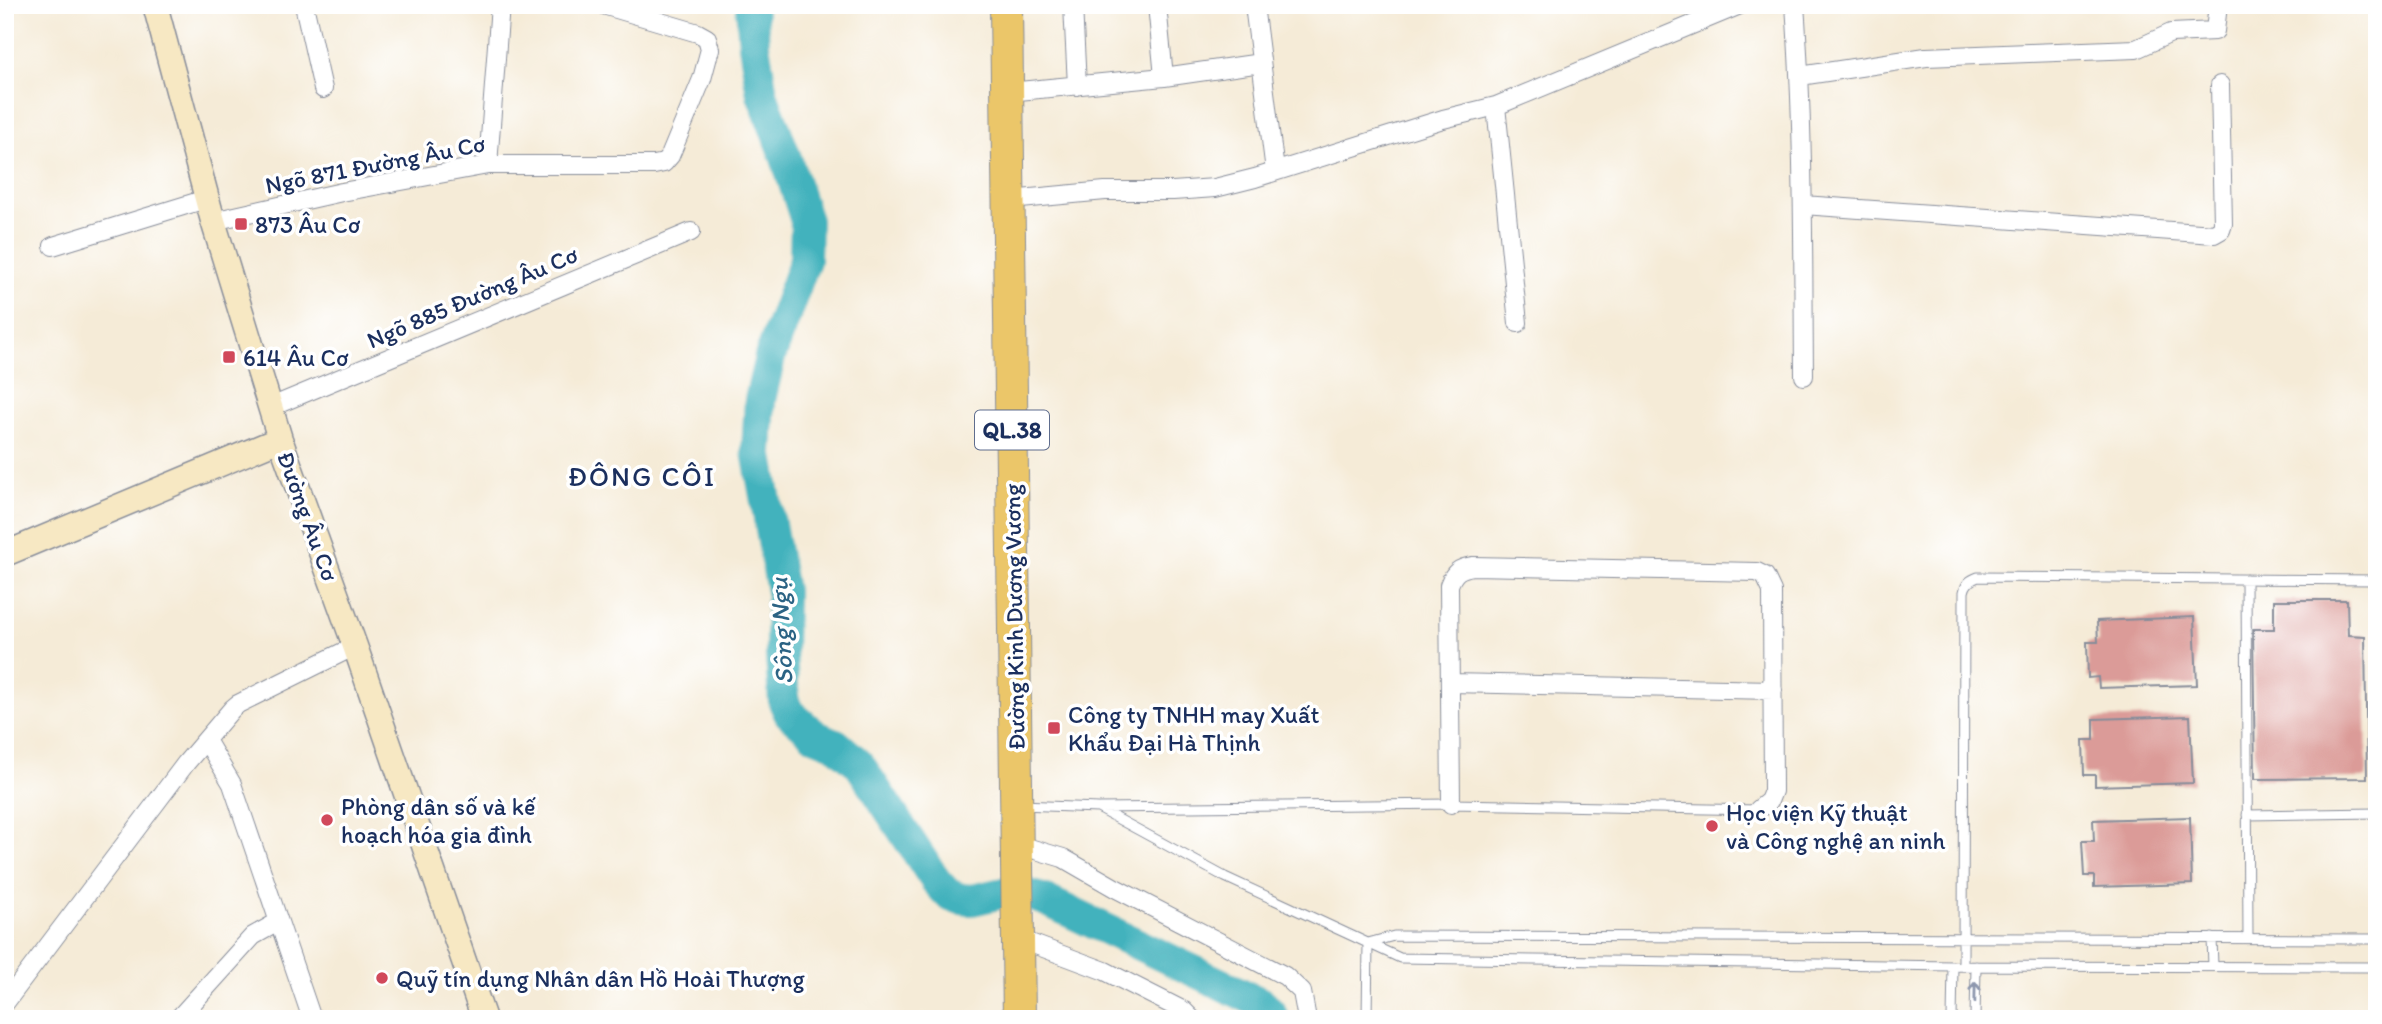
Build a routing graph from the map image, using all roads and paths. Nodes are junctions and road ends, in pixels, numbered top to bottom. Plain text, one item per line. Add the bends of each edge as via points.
1 (155, 5) edge
2 (304, 5) edge
3 (500, 5) edge
4 (603, 5) edge
5 (1006, 5) edge
6 (1073, 5) edge
7 (1157, 5) edge
8 (1254, 5) edge
9 (1740, 5) edge
10 (1795, 5) edge
11 (2218, 5) edge
12 (1261, 63) junction
13 (1800, 75) junction
14 (1164, 77) junction
15 (2220, 85) dead end
16 (1077, 86) junction
17 (323, 89) dead end
18 (1008, 93) junction
19 (1496, 106) junction
20 (488, 165) junction
21 (1275, 171) junction
22 (1010, 200) junction
23 (1803, 205) junction
24 (209, 210) junction
25 (691, 232) dead end
26 (53, 246) dead end
27 (1518, 323) dead end
28 (1804, 376) dead end
29 (271, 407) junction
30 (280, 439) junction
31 (5, 554) edge
32 (2246, 579) junction
33 (2377, 580) edge
34 (355, 646) junction
35 (1450, 683) junction
36 (1773, 690) junction
37 (205, 740) junction
38 (1016, 804) junction
39 (1451, 804) junction
40 (1098, 808) junction
41 (1758, 810) joint
42 (2377, 813) edge
43 (2248, 815) junction
44 (1016, 850) junction
45 (278, 922) junction
46 (1017, 935) junction
47 (2212, 938) junction
48 (2248, 938) junction
49 (1963, 939) junction
50 (2377, 939) edge
51 (1368, 943) junction
52 (1958, 966) junction
53 (1976, 966) junction
54 (2213, 966) junction
55 (2377, 967) edge
56 (5, 1003) edge
57 (178, 1019) edge
58 (312, 1019) edge
59 (484, 1019) edge
60 (1019, 1019) edge
61 (1192, 1019) edge
62 (1307, 1019) edge
63 (1367, 1019) edge
64 (1952, 1019) edge
65 (1975, 1019) edge

1 - 24 main road, Đường Âu Cơ
2 - 17 street
3 - 20 street
4 - 20 street, Ngõ 871 Đường Âu Cơ via 707,38 710,49 702,79 670,156 654,165
5 - 18 highway, Đường Kinh Dương Vương / QL.38
6 - 16 street
7 - 14 street
8 - 12 street
9 - 19 street
10 - 13 street
11 - 13 street via 2215,31 2171,33 2136,49 1926,57
12 - 14 street
12 - 21 street
13 - 23 street
14 - 16 street
15 - 23 street via 2223,224 2214,234
16 - 18 street
18 - 22 highway, Đường Kinh Dương Vương / QL.38
19 - 21 street
19 - 27 street
20 - 24 street, Ngõ 871 Đường Âu Cơ
21 - 22 street via 1214,188
22 - 38 highway, Đường Kinh Dương Vương / QL.38
23 - 28 street
24 - 26 street, Ngõ 871 Đường Âu Cơ
24 - 29 main road, Đường Âu Cơ
25 - 29 street, Ngõ 885 Đường Âu Cơ
29 - 30 main road, Đường Âu Cơ
30 - 31 main road
30 - 34 main road, Đường Âu Cơ
32 - 33 lane
32 - 43 lane
32 - 49 lane via 1978,577 1966,585
34 - 37 street via 238,704
34 - 59 main road, Đường Âu Cơ
35 - 36 street
35 - 36 street via 1449,585 1453,573 1462,568 1757,572 1765,576 1772,591
35 - 39 street
36 - 41 street via 1773,791
37 - 45 street via 232,784
37 - 56 street
38 - 40 lane
38 - 44 highway, Đường Kinh Dương Vương / QL.38
39 - 40 lane
39 - 41 lane
40 - 51 lane via 1225,877
42 - 43 lane
43 - 48 lane
44 - 46 highway, Đường Kinh Dương Vương / QL.38
44 - 62 street via 1063,858 1285,976 1302,992
45 - 57 street via 253,936
45 - 58 street
46 - 60 highway, Đường Kinh Dương Vương / QL.38
46 - 61 street via 1105,971
47 - 48 lane
47 - 49 lane
47 - 54 lane
48 - 50 lane
49 - 51 lane via 1394,936
49 - 52 lane
51 - 52 lane via 1401,958
51 - 63 lane
52 - 53 lane
52 - 64 lane
53 - 54 lane
65 -> 53 lane
54 - 55 lane

